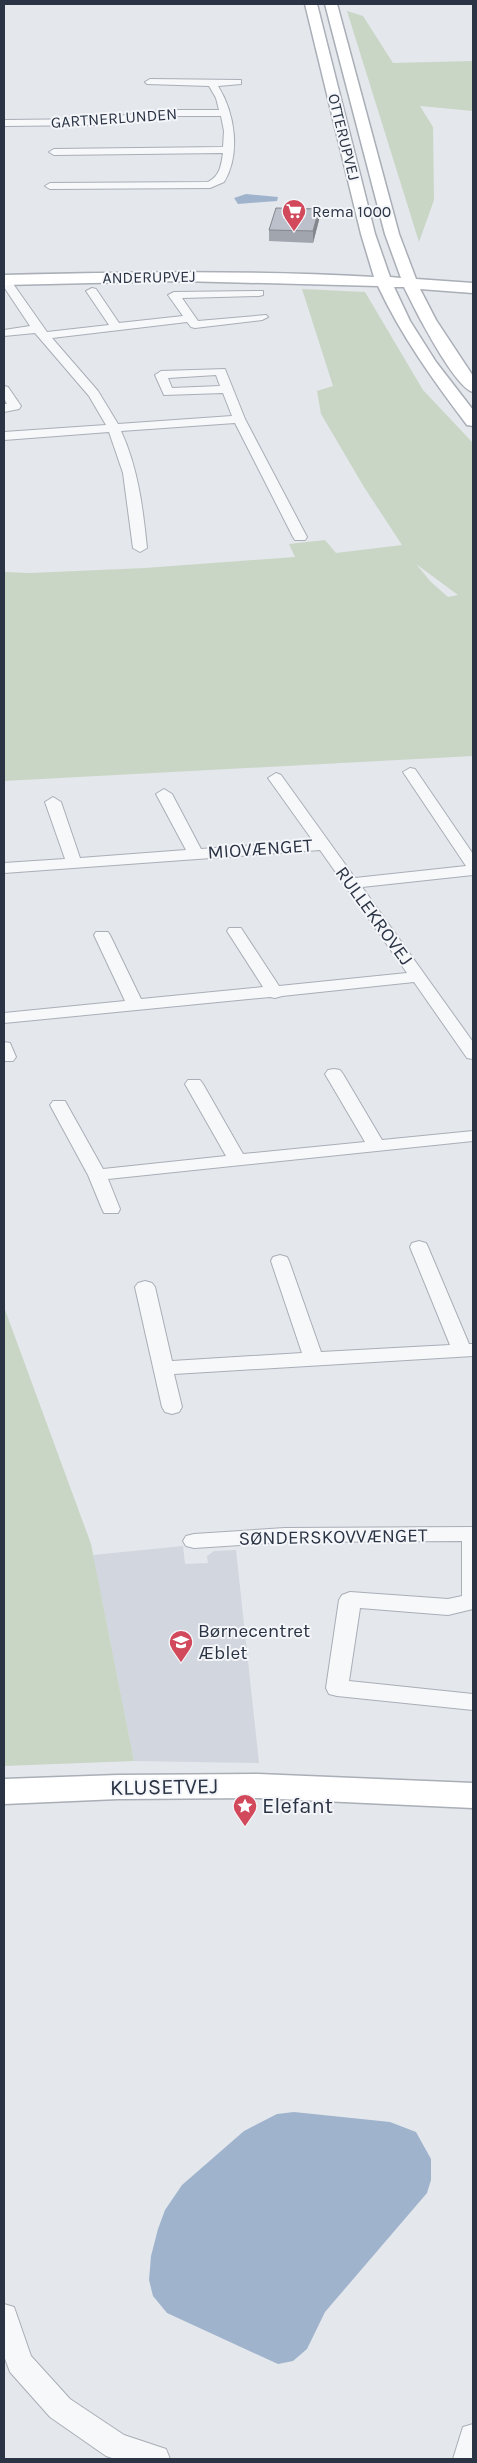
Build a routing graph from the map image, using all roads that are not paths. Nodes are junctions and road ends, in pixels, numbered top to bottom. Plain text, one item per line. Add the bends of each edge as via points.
1 (311, 4) edge
2 (331, 4) edge
3 (150, 82) dead end
4 (238, 82) dead end
5 (212, 83) junction
6 (225, 113) junction
7 (4, 123) edge
8 (228, 150) junction
9 (54, 152) dead end
10 (50, 186) dead end
11 (4, 280) edge
12 (399, 286) junction
13 (473, 290) edge
14 (92, 291) dead end
15 (259, 293) dead end
16 (262, 317) dead end
17 (190, 318) junction
18 (116, 326) junction
19 (40, 332) junction
20 (4, 333) edge
21 (473, 387) edge
22 (227, 389) junction
23 (4, 390) edge
24 (4, 408) edge
25 (238, 419) junction
26 (473, 421) edge
27 (112, 427) junction
28 (4, 436) edge
29 (300, 537) dead end
30 (140, 548) dead end
31 (410, 772) dead end
32 (276, 778) dead end
33 (164, 794) dead end
34 (53, 802) dead end
35 (324, 845) junction
36 (196, 854) junction
37 (74, 863) junction
38 (473, 865) edge
39 (4, 868) edge
40 (473, 870) edge
41 (351, 883) junction
42 (235, 930) dead end
43 (102, 935) dead end
44 (418, 977) junction
45 (275, 992) junction
46 (136, 1006) junction
47 (4, 1018) edge
48 (470, 1045) edge
49 (334, 1074) dead end
50 (194, 1084) dead end
51 (59, 1105) dead end
52 (473, 1136) edge
53 (378, 1146) junction
54 (238, 1161) junction
55 (97, 1175) junction
56 (111, 1209) dead end
57 (419, 1247) dead end
58 (280, 1261) dead end
59 (145, 1286) dead end
60 (468, 1350) edge
61 (314, 1360) junction
62 (163, 1368) junction
63 (172, 1407) dead end
64 (194, 1541) dead end
65 (473, 1601) edge
66 (473, 1702) edge
67 (4, 1792) edge
68 (473, 1796) edge
69 (4, 2316) edge
70 (473, 2437) edge
71 (156, 2459) edge
72 (467, 2459) edge

1 - 12 main road, OTTERUPVEJ via 364,215 380,237
2 - 12 main road, OTTERUPVEJ via 392,234
3 - 5 street, GARTNERLUNDEN
4 - 5 street, GARTNERLUNDEN
5 - 6 street
6 - 7 street, GARTNERLUNDEN via 161,113 98,122
6 - 8 street
8 - 9 street, GARTNERLUNDEN
8 - 10 street via 220,180 210,184
11 - 12 main road, ANDERUPVEJ via 170,276
11 - 19 street
12 - 13 main road, ANDERUPVEJ
12 - 21 main road, OTTERUPVEJ via 428,320
12 - 26 main road, OTTERUPVEJ via 402,321 429,364
14 - 18 street
15 - 17 street via 174,295
16 - 17 street via 196,325
17 - 18 street
18 - 19 street
19 - 20 street
19 - 27 street via 86,383
22 - 22 street via 221,372 161,375 168,392
22 - 25 street
23 - 24 street via 15,406
25 - 27 street
25 - 29 street
27 - 28 street
27 - 30 street via 125,458 137,509
31 - 38 street
32 - 35 street, RULLEKROVEJ
33 - 36 street, MIOVÆNGET
34 - 37 street
35 - 36 street, MIOVÆNGET
35 - 41 street, RULLEKROVEJ
36 - 37 street, MIOVÆNGET
37 - 39 street, MIOVÆNGET
40 - 41 street
41 - 44 street, RULLEKROVEJ
42 - 45 street
43 - 46 street
44 - 45 street
44 - 48 street, RULLEKROVEJ
45 - 46 street
46 - 47 street
49 - 53 street
50 - 54 street
51 - 55 street
52 - 53 street
53 - 54 street
54 - 55 street
55 - 56 street
57 - 60 street
58 - 61 street
59 - 62 street
60 - 61 street
61 - 62 street
62 - 63 street
64 - 65 street, SØNDERSKOVVÆNGET via 285,1535 473,1534
65 - 66 street, SØNDERSKOVVÆNGET via 448,1607 350,1600 337,1688
67 - 68 main road, KLUSETVEJ via 258,1786
69 - 71 street via 20,2363 60,2408 116,2446
70 - 72 street

